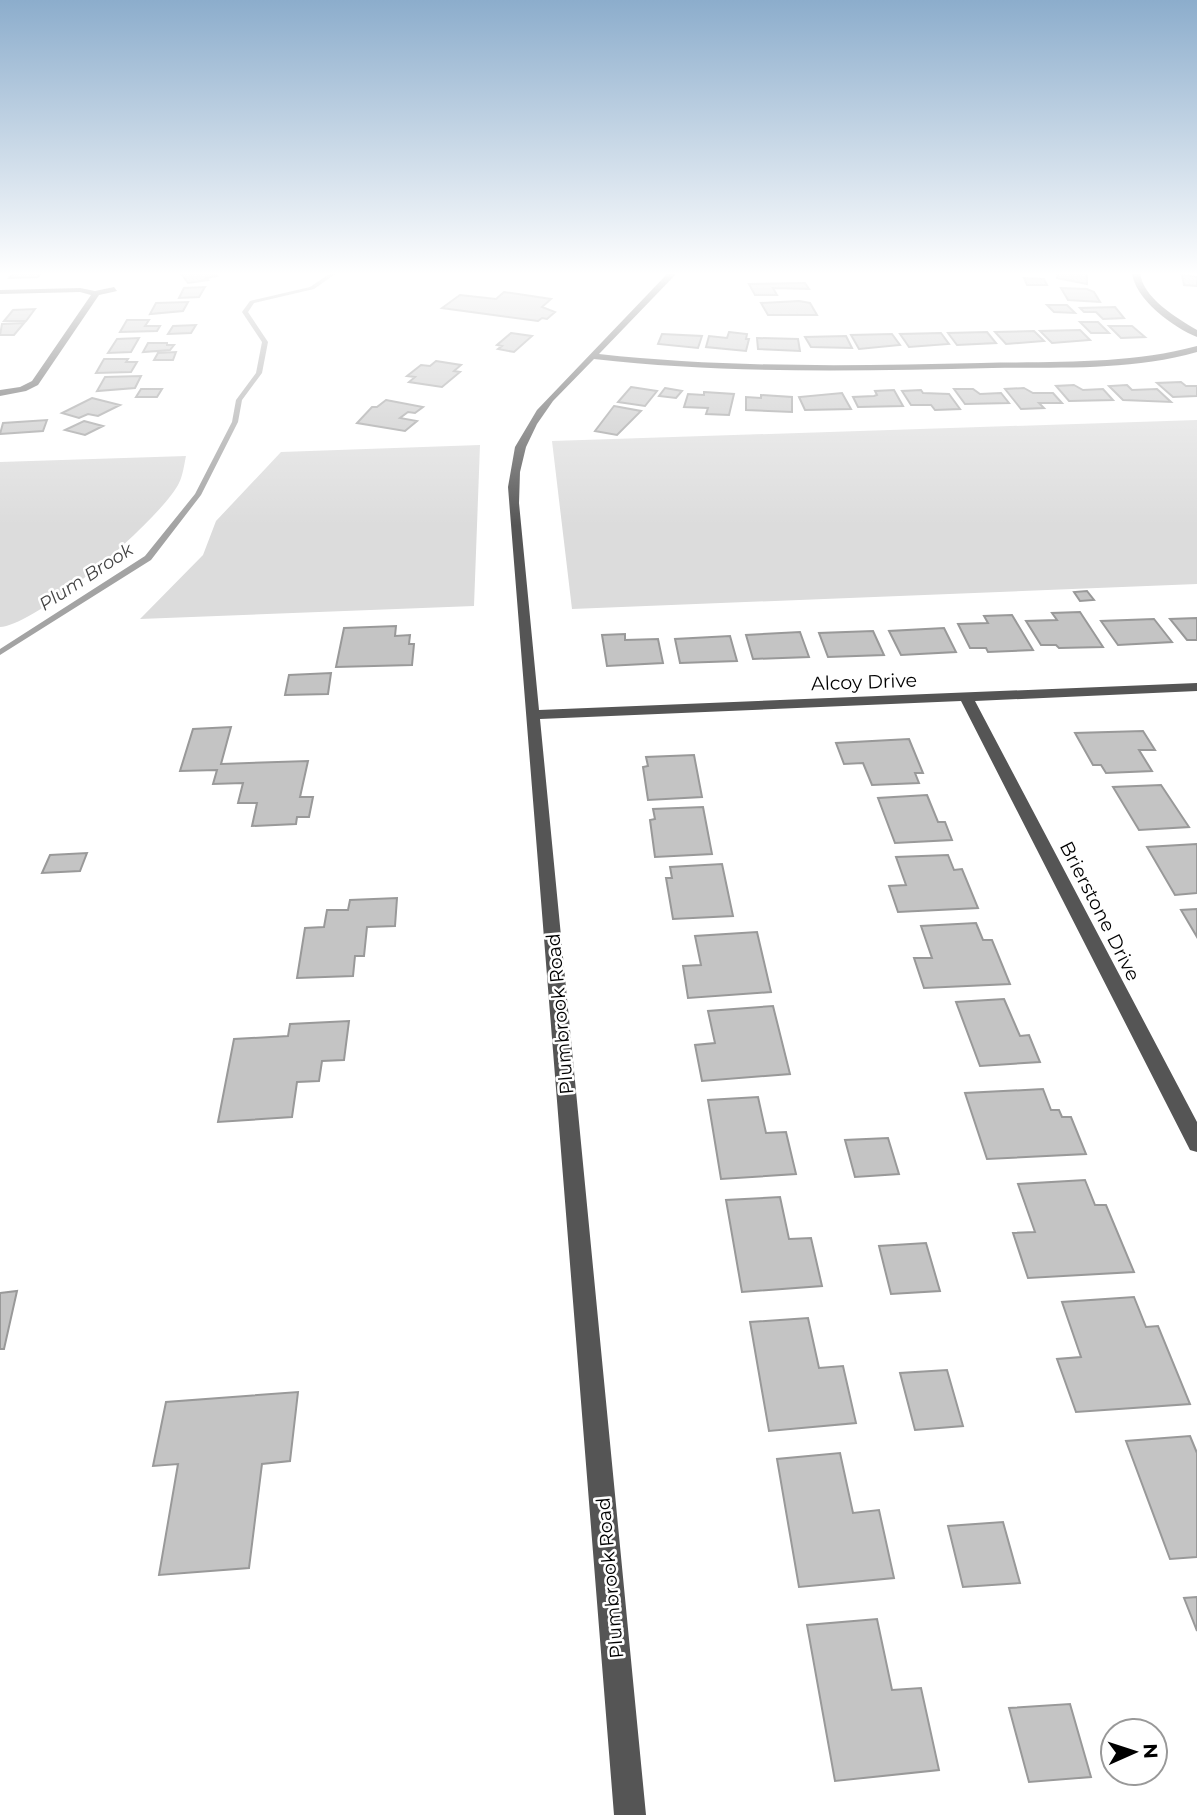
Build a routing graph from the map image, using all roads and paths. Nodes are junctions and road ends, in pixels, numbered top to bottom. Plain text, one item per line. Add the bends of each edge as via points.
1 (591, 356) edge
2 (53, 357) edge
3 (598, 357) edge
4 (1161, 357) edge
5 (0, 393) edge
6 (1197, 687) edge
7 (966, 698) junction
8 (533, 715) junction
9 (1197, 1143) edge
10 (630, 1815) edge

1 - 8 street, Plumbrook Road via 533,420 521,439 513,475
2 - 5 street via 35,383
3 - 4 street via 700,367 808,369
6 - 7 street, Alcoy Drive
7 - 8 street, Alcoy Drive
7 - 9 street, Brierstone Drive
8 - 10 street, Plumbrook Road

